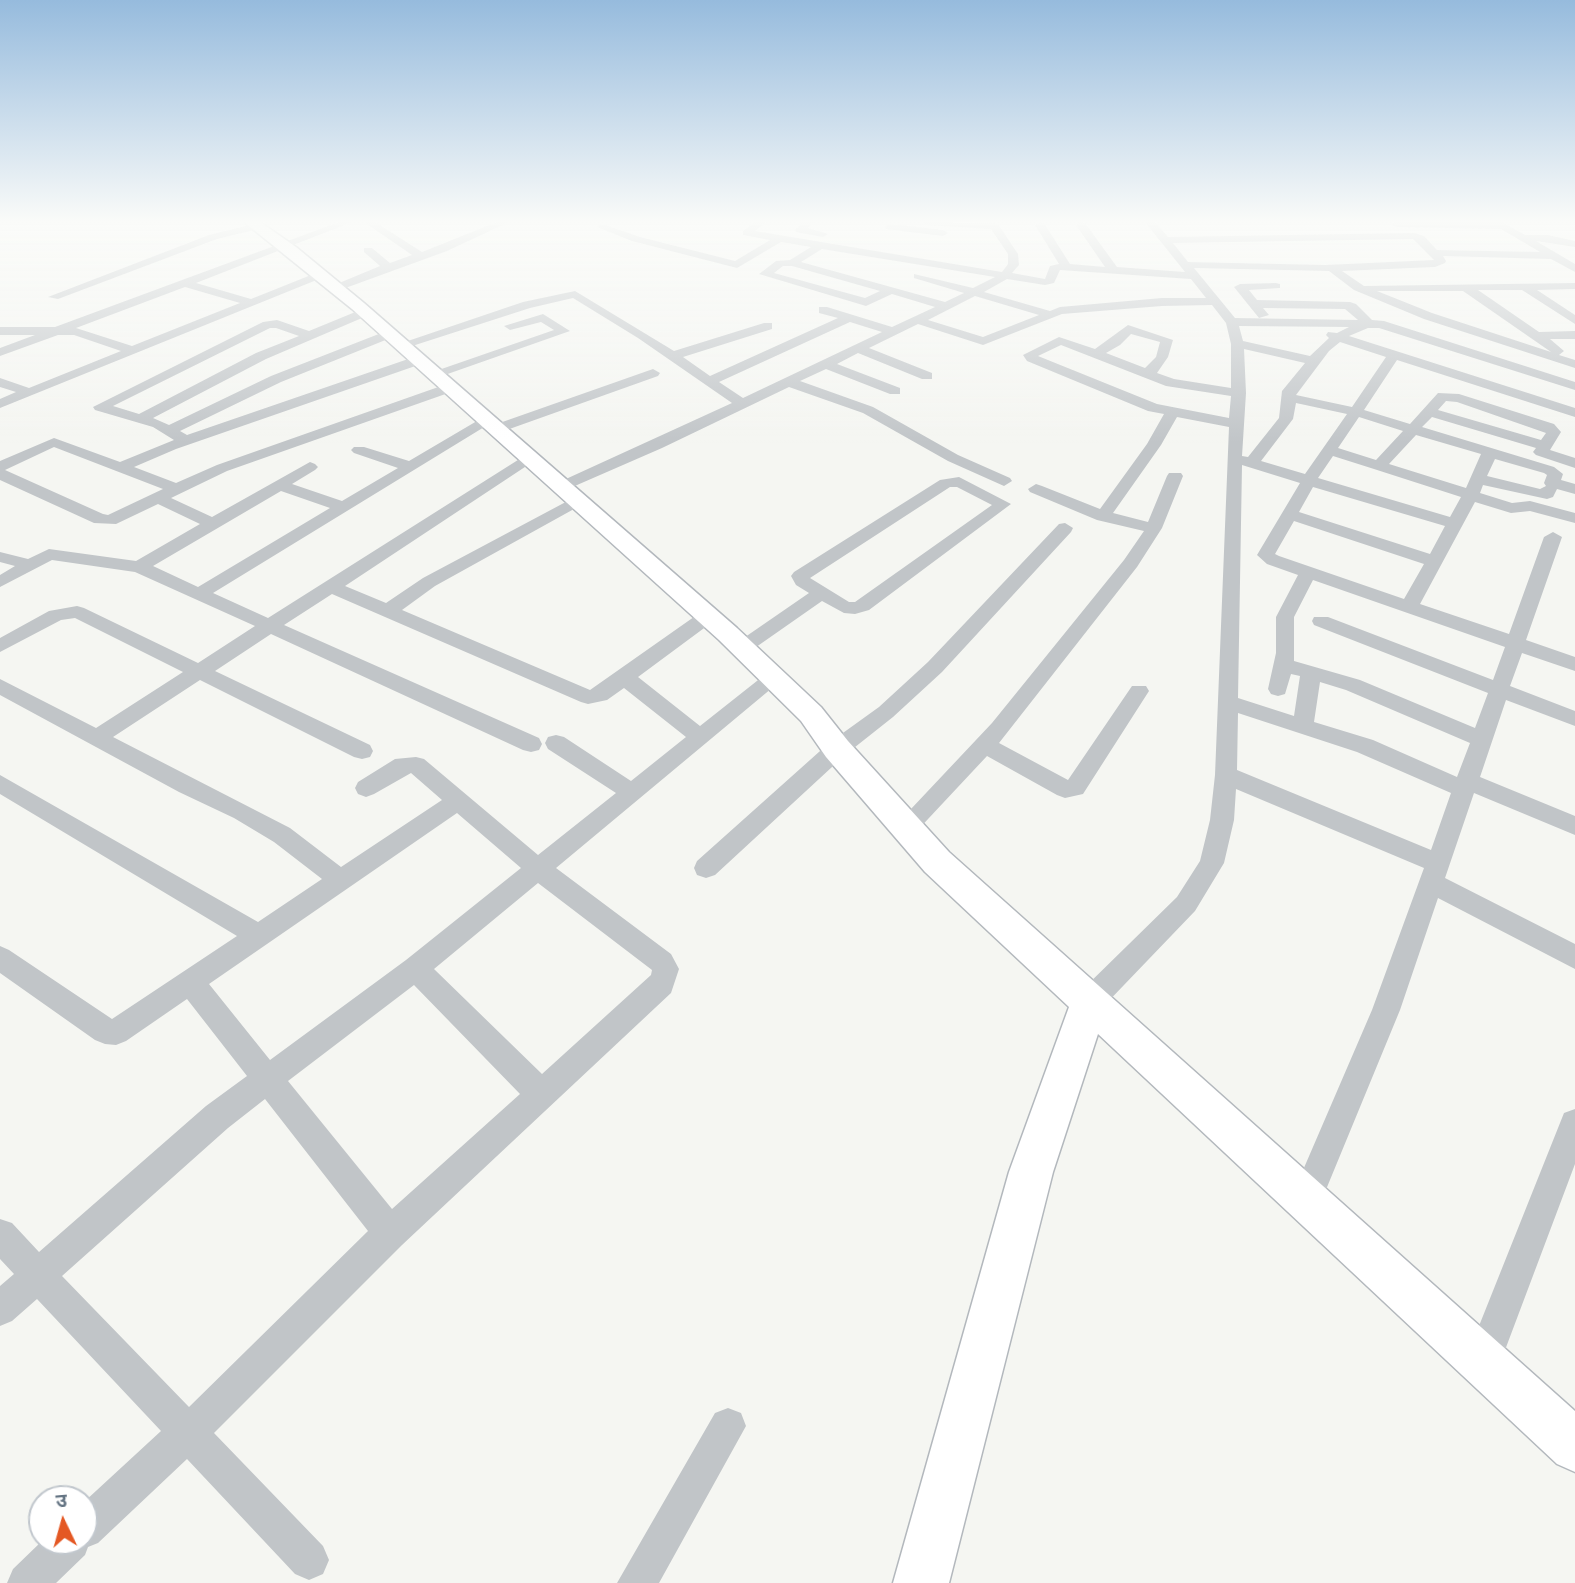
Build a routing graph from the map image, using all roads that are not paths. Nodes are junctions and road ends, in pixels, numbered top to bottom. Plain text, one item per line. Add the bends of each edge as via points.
1 (57, 296) edge
2 (150, 296) edge
3 (229, 296) edge
4 (274, 296) edge
5 (344, 296) edge
6 (567, 296) edge
7 (578, 296) edge
8 (844, 296) edge
9 (879, 296) edge
10 (912, 296) edge
11 (966, 296) edge
12 (987, 296) edge
13 (1211, 296) edge
14 (1247, 296) edge
15 (1379, 296) edge
16 (1419, 296) edge
17 (1478, 296) edge
18 (1539, 296) edge
19 (54, 297) dead end
20 (1215, 301) junction
21 (250, 302) junction
22 (1254, 304) junction
23 (946, 306) junction
24 (823, 310) dead end
25 (1048, 314) junction
26 (849, 318) junction
27 (916, 320) junction
28 (1575, 320) edge
29 (1231, 322) junction
30 (1269, 322) junction
31 (1292, 322) junction
32 (1367, 323) junction
33 (768, 326) dead end
34 (1463, 328) junction
35 (58, 330) junction
36 (0, 331) edge
37 (892, 331) junction
38 (492, 332) dead end
39 (309, 335) junction
40 (1575, 335) edge
41 (1536, 336) junction
42 (1338, 337) junction
43 (1237, 344) junction
44 (857, 348) junction
45 (131, 350) junction
46 (0, 352) edge
47 (412, 353) junction
48 (1095, 354) junction
49 (1394, 355) junction
50 (673, 356) junction
51 (1314, 360) junction
52 (826, 363) junction
53 (1575, 364) edge
54 (653, 373) dead end
55 (1146, 374) junction
56 (927, 376) dead end
57 (709, 381) junction
58 (0, 382) edge
59 (308, 382) junction
60 (789, 382) junction
61 (1575, 386) edge
62 (895, 391) dead end
63 (29, 392) junction
64 (1239, 393) junction
65 (1288, 397) junction
66 (0, 404) edge
67 (744, 405) junction
68 (1356, 412) junction
69 (1575, 413) edge
70 (1171, 414) junction
71 (139, 419) junction
72 (1237, 424) junction
73 (491, 425) junction
74 (1411, 428) junction
75 (170, 430) junction
76 (186, 441) junction
77 (359, 450) dead end
78 (1330, 450) junction
79 (1490, 453) junction
80 (529, 458) junction
81 (1244, 461) junction
82 (1575, 463) edge
83 (1379, 466) junction
84 (0, 467) edge
85 (121, 467) junction
86 (310, 467) dead end
87 (410, 467) junction
88 (0, 474) edge
89 (1175, 475) dead end
90 (1478, 479) junction
91 (1309, 480) junction
92 (1003, 481) dead end
93 (1552, 484) junction
94 (280, 485) junction
95 (174, 488) junction
96 (1036, 489) dead end
97 (1575, 489) edge
98 (569, 494) junction
99 (1470, 496) junction
100 (156, 498) junction
101 (342, 507) junction
102 (1289, 514) junction
103 (1103, 516) junction
104 (1575, 518) edge
105 (1455, 523) junction
106 (213, 524) junction
107 (1065, 528) dead end
108 (1154, 528) junction
109 (1553, 537) dead end
110 (0, 557) edge
111 (1434, 561) junction
112 (28, 564) junction
113 (139, 567) junction
114 (1308, 572) junction
115 (0, 582) edge
116 (330, 586) junction
117 (822, 593) junction
118 (199, 594) junction
119 (1409, 607) junction
120 (388, 611) junction
121 (708, 616) junction
122 (1321, 621) dead end
123 (270, 624) junction
124 (1516, 645) junction
125 (0, 646) edge
126 (742, 648) junction
127 (1575, 664) edge
128 (1285, 665) junction
129 (1311, 671) junction
130 (197, 672) junction
131 (624, 677) junction
132 (774, 678) junction
133 (0, 685) edge
134 (1278, 689) dead end
135 (1499, 690) junction
136 (1139, 691) dead end
137 (1228, 702) junction
138 (1575, 719) edge
139 (1303, 725) junction
140 (96, 737) junction
141 (700, 737) junction
142 (1481, 739) junction
143 (555, 743) dead end
144 (531, 744) dead end
145 (985, 744) junction
146 (837, 750) junction
147 (362, 751) dead end
148 (1226, 775) junction
149 (0, 783) edge
150 (1465, 785) junction
151 (366, 788) dead end
152 (631, 792) junction
153 (458, 802) junction
154 (1575, 826) edge
155 (906, 827) junction
156 (536, 867) junction
157 (706, 868) dead end
158 (1434, 873) junction
159 (341, 880) junction
160 (260, 936) junction
161 (1575, 957) edge
162 (0, 958) edge
163 (415, 968) junction
164 (191, 983) junction
165 (1090, 1001) junction
166 (268, 1079) junction
167 (541, 1094) junction
168 (1575, 1124) edge
169 (1307, 1198) junction
170 (390, 1233) junction
171 (0, 1235) edge
172 (36, 1275) junction
173 (0, 1309) edge
174 (1483, 1361) junction
175 (728, 1426) dead end
176 (187, 1433) junction
177 (1575, 1446) edge
178 (98, 1516) edge
179 (56, 1555) edge
180 (309, 1560) dead end
181 (27, 1583) edge
182 (637, 1583) edge
183 (921, 1583) edge

1 - 19 street
2 - 35 street
3 - 21 street
4 - 21 street
5 - 47 street
6 - 47 street via 527,305
7 - 50 street
8 - 9 street via 866,302
10 - 23 street
11 - 23 street
12 - 25 street
13 - 20 street
14 - 22 street
15 - 34 street
16 - 34 street
17 - 41 street
18 - 28 street
20 - 25 street via 1144,303
20 - 29 street
21 - 45 street
22 - 30 street
22 - 32 street via 1315,300 1349,306
23 - 27 street
24 - 26 street
25 - 27 street via 979,342
26 - 37 street
26 - 57 street
27 - 37 street
29 - 30 street
29 - 43 street
30 - 31 street
31 - 32 street
31 - 42 street
32 - 42 street
32 - 61 street via 1391,326
33 - 50 street
34 - 53 street
35 - 36 street
35 - 45 street via 75,331
35 - 46 street
37 - 44 street
38 - 47 street via 537,318 564,331
39 - 47 street
39 - 71 street
39 - 71 street via 267,325 100,407
40 - 41 street
41 - 53 street
42 - 49 street
42 - 51 street
43 - 51 street
43 - 64 street
44 - 52 street
44 - 56 street
45 - 63 street
47 - 59 street
47 - 59 street
47 - 73 street
47 - 95 street via 222,468
48 - 55 street
48 - 55 street via 1128,329 1167,340 1162,357
48 - 70 street via 1062,341 1029,356
49 - 68 street
49 - 69 street
50 - 57 street
51 - 65 street
52 - 60 street
52 - 62 street
54 - 73 street
55 - 64 street via 1178,385
57 - 67 street
58 - 63 street
59 - 75 street
59 - 76 street
60 - 67 street
60 - 92 street via 868,410
63 - 66 street
64 - 72 street
65 - 68 street
65 - 81 street via 1286,419
67 - 98 street
68 - 74 street
68 - 78 street
70 - 72 street
70 - 103 street
71 - 75 street
72 - 81 street
73 - 80 street
73 - 87 street
74 - 79 street
74 - 82 street via 1443,396 1459,398 1549,427 1554,432 1541,452
74 - 83 street
75 - 76 street
76 - 85 street
77 - 87 street
78 - 83 street
78 - 91 street
79 - 90 street
79 - 93 street via 1552,472
80 - 98 street
80 - 116 street
81 - 91 street
81 - 137 street
83 - 99 street
84 - 85 street via 54,442
85 - 95 street
86 - 94 street
87 - 101 street
88 - 100 street via 105,520
89 - 108 street
90 - 93 street via 1544,495
90 - 99 street
91 - 102 street
91 - 105 street
93 - 97 street
94 - 101 street
94 - 106 street
95 - 100 street
96 - 103 street
98 - 120 street
98 - 121 street
99 - 104 street
99 - 105 street
100 - 106 street
101 - 118 street
102 - 111 street
102 - 114 street via 1266,555
103 - 108 street
105 - 111 street
106 - 113 street
107 - 146 street via 935,667
108 - 145 street
109 - 124 street
110 - 112 street
111 - 119 street
112 - 113 street via 58,554
112 - 115 street
113 - 118 street
114 - 119 street
114 - 128 street via 1285,617
116 - 120 street
116 - 123 street
117 - 117 street via 844,607 862,606 1003,504 958,482 946,483 800,576
117 - 126 street
118 - 123 street
119 - 124 street
120 - 131 street via 588,697 600,695
121 - 126 street
121 - 131 street
122 - 135 street
123 - 130 street
123 - 144 street
124 - 127 street
124 - 135 street
125 - 130 street via 71,611
126 - 132 street
128 - 129 street
128 - 134 street
129 - 139 street
129 - 142 street
130 - 140 street
130 - 147 street
131 - 141 street
132 - 141 street
132 - 146 street via 811,714
133 - 140 street
135 - 138 street
135 - 142 street
136 - 145 street via 1075,788 1065,789
137 - 139 street
137 - 148 street
139 - 150 street
140 - 159 street via 282,835
141 - 152 street
142 - 150 street
143 - 152 street
145 - 155 street
146 - 155 street
146 - 157 street
148 - 158 street
148 - 165 street via 1212,863 1186,904
149 - 160 street
150 - 154 street
150 - 158 street
151 - 153 street via 412,764
152 - 156 street
153 - 156 street
153 - 159 street
155 - 165 street via 937,862
156 - 163 street
156 - 167 street via 666,969 661,984
158 - 161 street
158 - 169 street via 1386,1010
159 - 160 street
160 - 164 street
162 - 164 street via 110,1033 126,1028
163 - 166 street
163 - 167 street
164 - 166 street
165 - 169 street
165 - 183 street via 1031,1172
166 - 170 street
166 - 172 street
167 - 170 street
168 - 174 street
169 - 174 street
170 - 176 street
171 - 172 street
172 - 173 street
172 - 176 street
174 - 177 street
175 - 182 street
176 - 178 street
176 - 180 street
179 - 181 street

